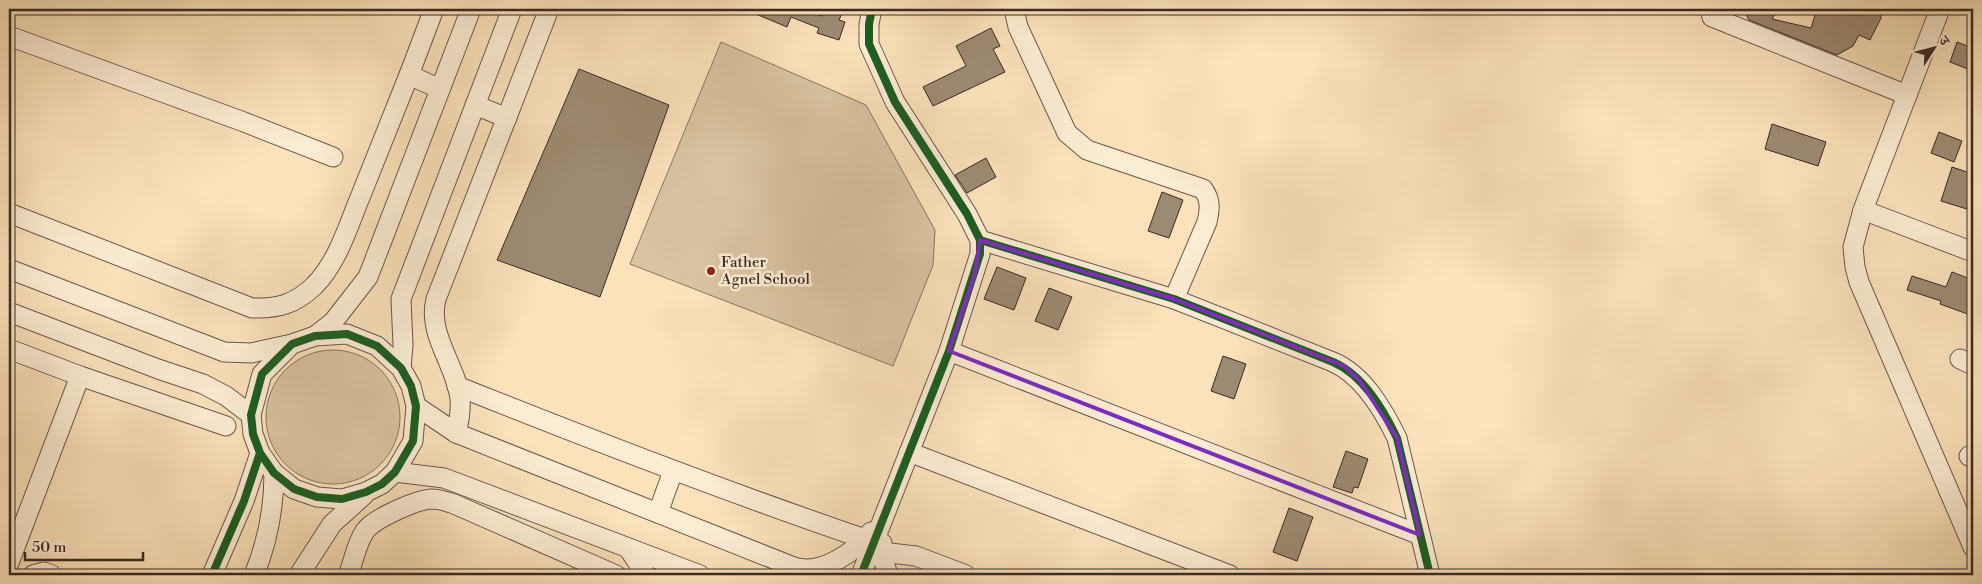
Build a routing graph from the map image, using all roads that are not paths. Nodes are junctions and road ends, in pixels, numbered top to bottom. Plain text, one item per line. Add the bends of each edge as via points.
1 (434, 9) edge
2 (471, 9) edge
3 (512, 9) edge
4 (550, 9) edge
5 (872, 9) edge
6 (1014, 9) edge
7 (1710, 9) edge
8 (1940, 9) edge
9 (9, 36) edge
10 (409, 75) junction
11 (440, 89) junction
12 (1907, 95) junction
13 (476, 105) junction
14 (507, 118) junction
15 (333, 157) dead end
16 (1863, 210) junction
17 (9, 213) edge
18 (980, 240) junction
19 (1973, 252) edge
20 (9, 269) edge
21 (1174, 299) junction
22 (9, 312) edge
23 (314, 336) junction
24 (292, 344) junction
25 (9, 349) edge
26 (949, 351) junction
27 (401, 368) junction
28 (80, 376) junction
29 (457, 386) junction
30 (416, 406) junction
31 (251, 415) junction
32 (226, 426) dead end
33 (456, 433) junction
34 (909, 452) junction
35 (260, 453) junction
36 (673, 471) junction
37 (395, 472) junction
38 (274, 473) junction
39 (366, 492) junction
40 (658, 513) junction
41 (884, 516) junction
42 (1420, 535) junction
43 (865, 539) junction
44 (1973, 547) edge
45 (628, 548) junction
46 (881, 552) junction
47 (9, 563) edge
48 (787, 565) junction
49 (33, 575) edge
50 (52, 575) edge
51 (212, 575) edge
52 (254, 575) edge
53 (299, 575) edge
54 (348, 575) edge
55 (616, 575) edge
56 (646, 575) edge
57 (700, 575) edge
58 (814, 575) edge
59 (861, 575) edge
60 (888, 575) edge
61 (966, 575) edge
62 (1230, 575) edge
63 (1430, 575) edge

1 - 10 street
2 - 11 street
3 - 13 street
4 - 14 street
5 - 18 street via 869,44 896,102
6 - 21 street via 1018,27 1058,117 1075,142 1087,150 1203,189 1208,197 1210,210 1207,222
7 - 12 street via 1712,17
8 - 12 street
9 - 15 street
10 - 11 street
10 - 17 street via 337,255 315,285 292,302 272,309 252,308
11 - 23 street via 368,277 333,322
12 - 16 street
13 - 14 street
13 - 27 street via 401,298
14 - 29 street via 433,311 434,325
16 - 19 street
16 - 44 street via 1853,247 1859,282
18 - 21 street
18 - 26 street via 975,274
20 - 24 street via 224,352 251,353
21 - 42 street via 1352,372 1388,421 1396,438
22 - 31 street via 203,384
23 - 24 street
23 - 27 street via 347,334 377,346
24 - 31 street via 262,374
25 - 28 street
26 - 34 street
26 - 42 street
27 - 30 street via 411,386
28 - 32 street
28 - 47 street
29 - 33 street via 460,416
29 - 36 street
30 - 33 street
30 - 37 street via 413,441
31 - 35 street
33 - 40 street
34 - 41 street
34 - 62 street
35 - 38 street
35 - 51 street via 244,501
36 - 40 street
36 - 43 street
37 - 39 street
37 - 45 street via 444,478
38 - 39 street via 294,489 317,497 342,499
38 - 52 street via 271,524
39 - 53 street via 332,524
40 - 48 street
41 - 43 street
41 - 46 street
41 - 59 street
42 - 63 street
43 - 48 street via 850,553 830,564 805,570
45 - 56 street
45 - 57 street
46 - 60 street
46 - 61 street via 916,556
48 - 58 street
49 - 50 street via 44,572
54 - 55 street via 368,528 403,508 430,499 454,504

